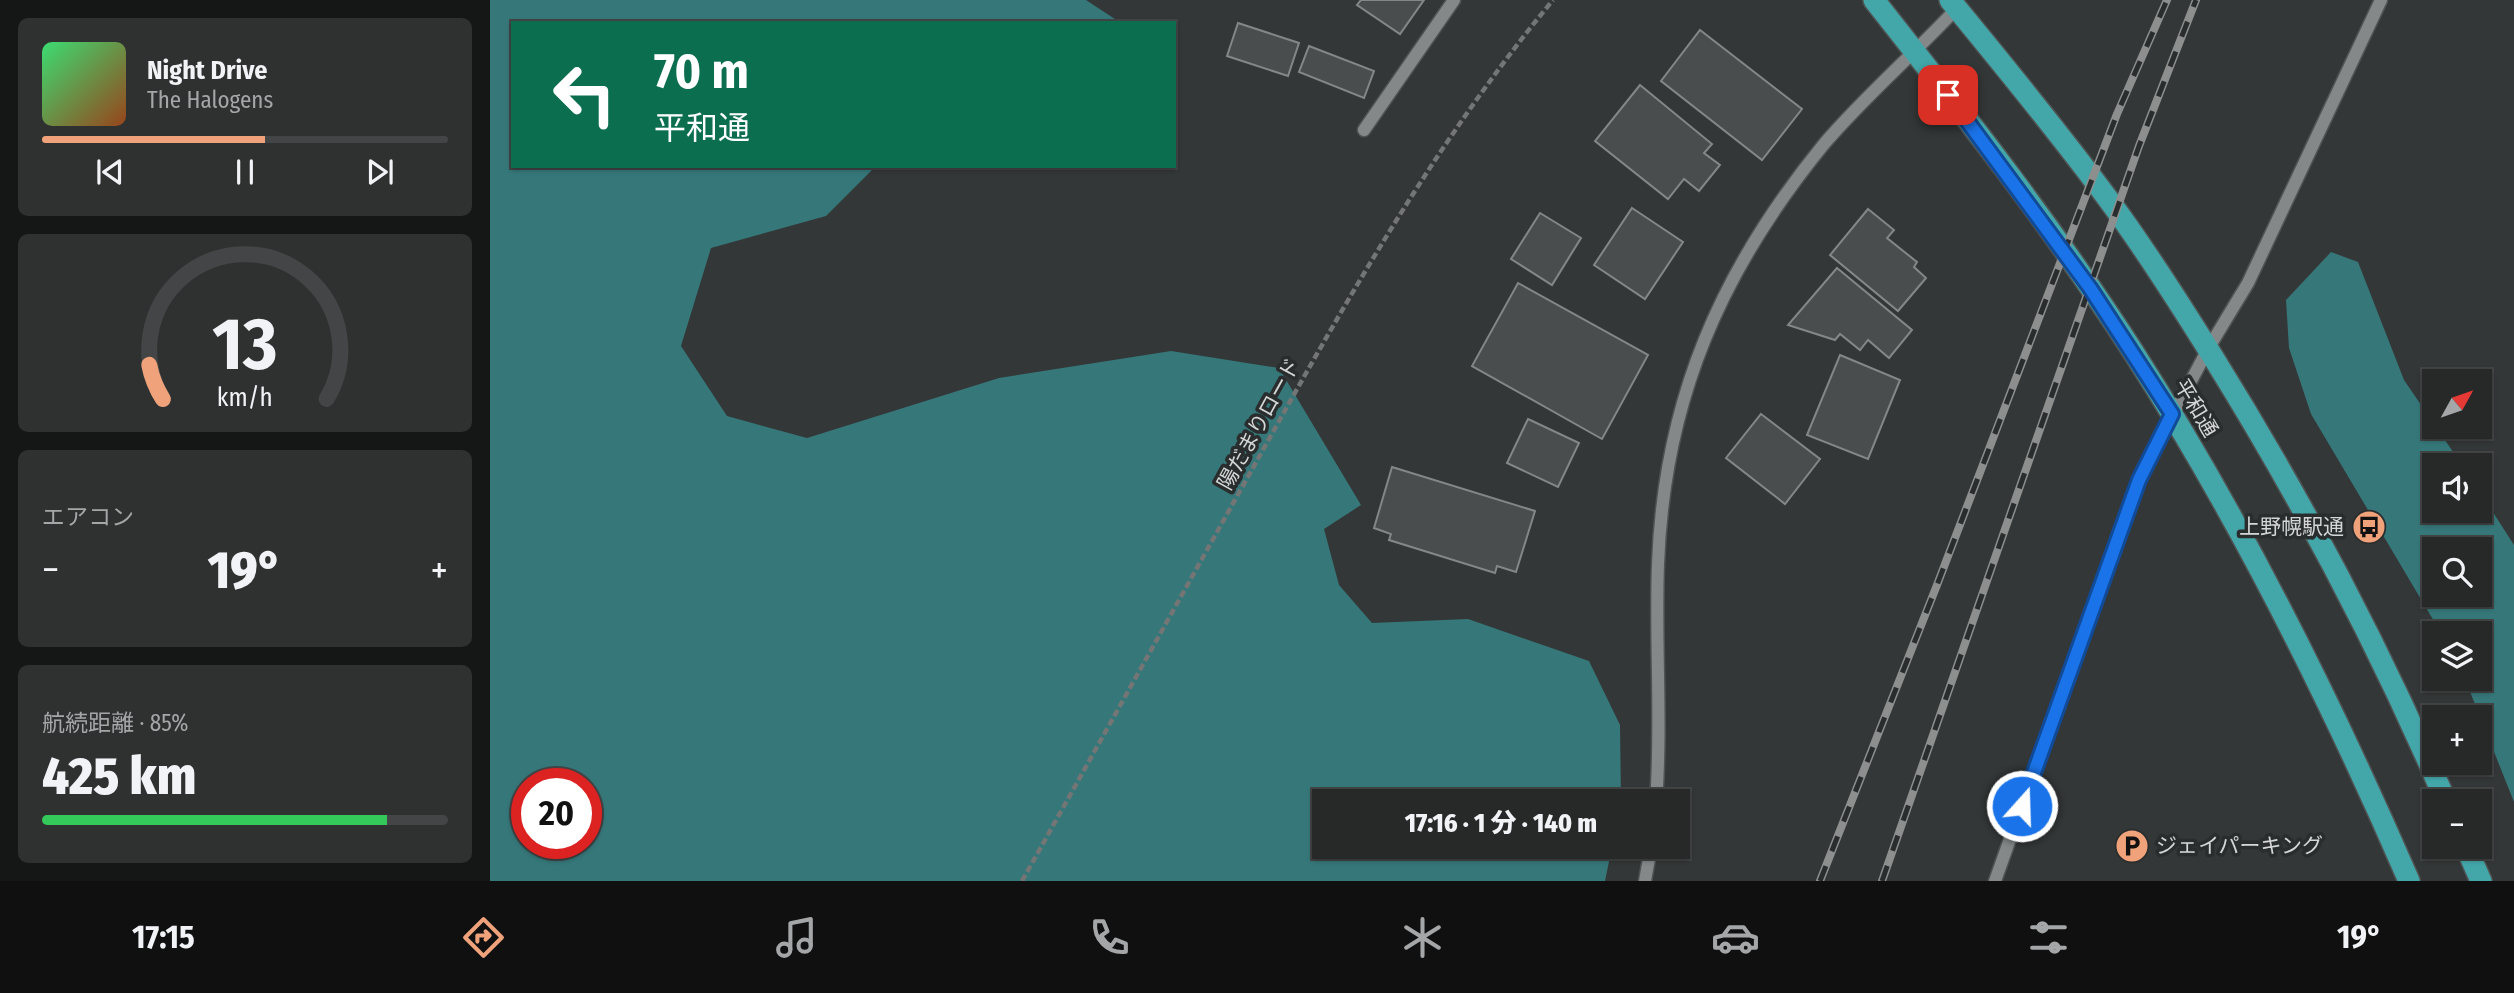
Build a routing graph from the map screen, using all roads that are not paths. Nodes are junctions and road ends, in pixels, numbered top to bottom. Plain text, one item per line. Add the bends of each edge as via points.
1 (1454, 0) edge
2 (1874, 0) edge
3 (2381, 0) edge
4 (1954, 4) edge
5 (1915, 52) junction
6 (1364, 130) dead end
7 (2208, 349) junction
8 (2172, 414) junction
9 (1657, 789) edge
10 (2440, 789) edge
11 (1649, 859) edge
12 (2471, 859) edge
13 (1645, 881) edge
14 (1995, 881) edge
15 (2409, 881) edge
16 (2481, 881) edge

1 - 6 street
2 - 5 highway, 平和通
3 - 7 street via 2248,283
4 - 5 street
4 - 7 highway, 平和通 via 2109,200
5 - 8 highway, 平和通 via 2090,288
5 - 9 street via 1825,143 1792,186 1734,275 1701,343 1668,465 1658,562
7 - 8 street
7 - 10 highway, 平和通 via 2265,440 2355,606
8 - 14 street via 2139,480
8 - 15 highway, 平和通 via 2292,627
11 - 13 street
12 - 16 highway

